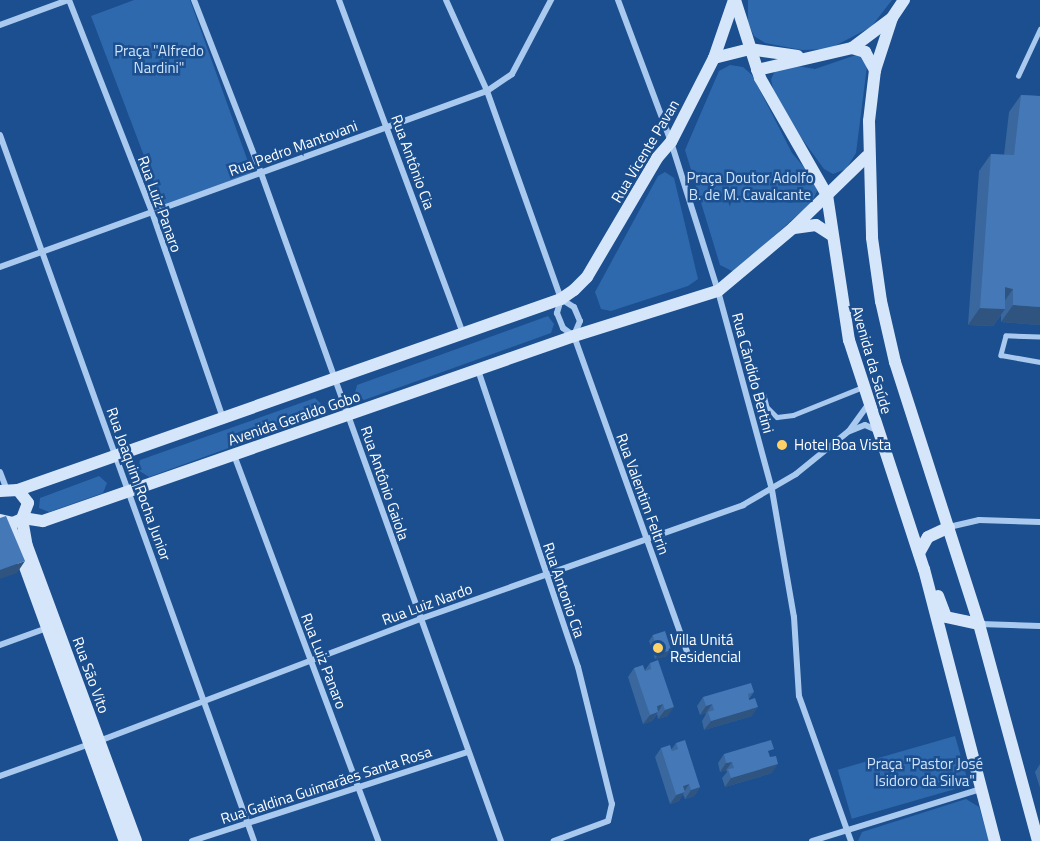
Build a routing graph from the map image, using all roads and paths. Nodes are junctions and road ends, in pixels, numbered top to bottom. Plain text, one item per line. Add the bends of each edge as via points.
1 (68, 0) edge
2 (194, 0) edge
3 (339, 0) edge
4 (446, 0) edge
5 (551, 0) edge
6 (618, 0) edge
7 (734, 0) edge
8 (904, 0) edge
9 (892, 18) junction
10 (0, 25) edge
11 (1040, 29) edge
12 (852, 48) junction
13 (749, 49) junction
14 (805, 57) junction
15 (714, 58) junction
16 (757, 70) junction
17 (875, 70) junction
18 (1018, 76) dead end
19 (487, 91) junction
20 (388, 127) junction
21 (0, 135) edge
22 (671, 142) junction
23 (867, 156) junction
24 (261, 173) junction
25 (827, 195) junction
26 (152, 212) junction
27 (793, 228) junction
28 (830, 234) junction
29 (45, 251) junction
30 (0, 267) edge
31 (718, 291) junction
32 (561, 299) junction
33 (464, 333) junction
34 (574, 336) junction
35 (1040, 337) edge
36 (1040, 362) edge
37 (477, 370) junction
38 (335, 379) junction
39 (863, 387) junction
40 (764, 395) dead end
41 (868, 405) junction
42 (348, 415) junction
43 (223, 418) junction
44 (877, 430) junction
45 (849, 431) junction
46 (116, 455) junction
47 (234, 455) junction
48 (0, 472) edge
49 (8, 490) edge
50 (772, 490) junction
51 (129, 491) junction
52 (22, 519) junction
53 (4, 521) edge
54 (43, 521) junction
55 (1040, 522) edge
56 (949, 527) junction
57 (646, 539) junction
58 (27, 546) junction
59 (919, 553) junction
60 (924, 569) junction
61 (546, 574) junction
62 (420, 619) junction
63 (979, 624) junction
64 (52, 626) junction
65 (1040, 626) edge
66 (0, 645) edge
67 (310, 660) junction
68 (690, 660) dead end
69 (203, 699) junction
70 (94, 742) junction
71 (468, 752) junction
72 (0, 776) edge
73 (358, 788) junction
74 (981, 789) junction
75 (248, 823) junction
76 (848, 830) junction
77 (125, 841) edge
78 (136, 841) edge
79 (192, 841) edge
80 (255, 841) edge
81 (378, 841) edge
82 (501, 841) edge
83 (554, 841) edge
84 (812, 841) edge
85 (851, 841) edge
86 (995, 841) edge
87 (1024, 841) edge
88 (1039, 841) edge

1 - 10 street
1 - 26 street, Rua Luiz Panaro
2 - 24 street, Rua Antônio Gaiola
3 - 20 street, Rua Antônio Cia
4 - 19 street, Rua Valentim Feltrin
5 - 19 street, Rua Pedro Mantovani via 512,74
6 - 22 street, Rua Cândido Bertini
7 - 13 street, Avenida da Saúde
7 - 15 street, Rua Vicente Pavan
8 - 9 street, Avenida da Saúde
9 - 12 street
9 - 17 street, Avenida da Saúde
11 - 18 lane
12 - 14 street
12 - 17 street via 866,52
13 - 14 street
13 - 15 street
13 - 16 street, Avenida da Saúde
14 - 16 street
15 - 22 street, Rua Vicente Pavan
16 - 25 street, Avenida da Saúde
17 - 23 street, Avenida da Saúde
19 - 20 street, Rua Pedro Mantovani
19 - 32 street, Rua Valentim Feltrin
20 - 24 street, Rua Pedro Mantovani
20 - 33 street, Rua Antônio Cia
21 - 29 street, Rua Joaquim Rocha Junior
22 - 31 street, Rua Cândido Bertini
22 - 32 street, Rua Vicente Pavan via 657,158 587,277
23 - 25 street
23 - 56 street, Avenida da Saúde via 881,301 895,362
24 - 26 street, Rua Pedro Mantovani
24 - 38 street, Rua Antônio Gaiola
25 - 27 street
25 - 28 street, Avenida da Saúde
26 - 29 street, Rua Pedro Mantovani
26 - 43 street, Rua Luiz Panaro
27 - 28 street via 816,225
27 - 31 street
28 - 39 street, Avenida da Saúde via 842,309
29 - 30 street, Rua Pedro Mantovani
29 - 46 street, Rua Joaquim Rocha Junior
31 - 34 street, Avenida Geraldo Gobo
31 - 50 street, Rua Cândido Bertini
32 - 33 street, Avenida Geraldo Gobo
32 - 34 street, Rua Valentim Feltrin via 557,314 563,327
32 - 34 street, Rua Valentim Feltrin via 574,307 580,321
33 - 38 street, Avenida Geraldo Gobo
34 - 37 street, Avenida Geraldo Gobo
34 - 57 street, Rua Valentim Feltrin
35 - 36 lane via 1006,336 1001,355
37 - 42 street, Avenida Geraldo Gobo
37 - 61 street, Rua Antonio Cia
38 - 42 street, Rua Antônio Gaiola
38 - 43 street, Avenida Geraldo Gobo
39 - 40 lane via 777,417 766,407
39 - 41 street, Avenida da Saúde
41 - 44 street, Avenida da Saúde
41 - 45 street, Rua Luiz Nardo
42 - 47 street, Avenida Geraldo Gobo
42 - 62 street, Rua Antônio Gaiola
43 - 46 street, Avenida Geraldo Gobo
44 - 45 street via 865,424
44 - 59 street, Avenida da Saúde
45 - 50 street, Rua Luiz Nardo
46 - 49 street, Avenida Geraldo Gobo
46 - 51 street, Rua Joaquim Rocha Junior
47 - 51 street, Avenida Geraldo Gobo
47 - 67 street, Rua Luiz Panaro
48 - 49 street
49 - 52 street, Rua São Vito via 28,503
50 - 57 street, Rua Luiz Nardo via 743,505
50 - 76 street, Rua Cândido Bertini via 794,617 800,696
51 - 54 street, Avenida Geraldo Gobo
51 - 69 street, Rua Joaquim Rocha Junior
52 - 53 street
52 - 54 street, Avenida Geraldo Gobo
52 - 58 street, Rua São Vito
53 - 64 street, Rua São Vito
54 - 58 street
55 - 56 street via 979,520
56 - 59 street via 928,537
56 - 63 street, Avenida da Saúde
57 - 61 street, Rua Luiz Nardo
57 - 68 street, Rua Valentim Feltrin
58 - 64 street, Rua São Vito
59 - 60 street, Avenida da Saúde
60 - 63 street via 931,575 946,617
60 - 74 street, Avenida da Saúde
61 - 62 street, Rua Luiz Nardo
61 - 83 street, Rua Antonio Cia via 578,667 612,804 608,821
62 - 67 street, Rua Luiz Nardo
62 - 71 street, Rua Antônio Gaiola
63 - 65 street
63 - 88 street, Avenida da Saúde
64 - 66 street
64 - 70 street, Rua São Vito
67 - 69 street, Rua Luiz Nardo
67 - 73 street, Rua Luiz Panaro
69 - 70 street, Rua Luiz Nardo
69 - 75 street, Rua Joaquim Rocha Junior
70 - 72 street, Rua Luiz Nardo
70 - 77 street, Rua São Vito
70 - 78 street, Rua São Vito
71 - 73 street, Rua Galdina Guimarães Santa Rosa
71 - 82 street, Rua Antônio Gaiola
73 - 75 street, Rua Galdina Guimarães Santa Rosa
73 - 81 street, Rua Luiz Panaro
74 - 76 street
74 - 86 street, Avenida da Saúde
75 - 79 street, Rua Galdina Guimarães Santa Rosa
75 - 80 street, Rua Joaquim Rocha Junior
76 - 84 street
76 - 85 street, Rua Cândido Bertini
87 - 88 street

